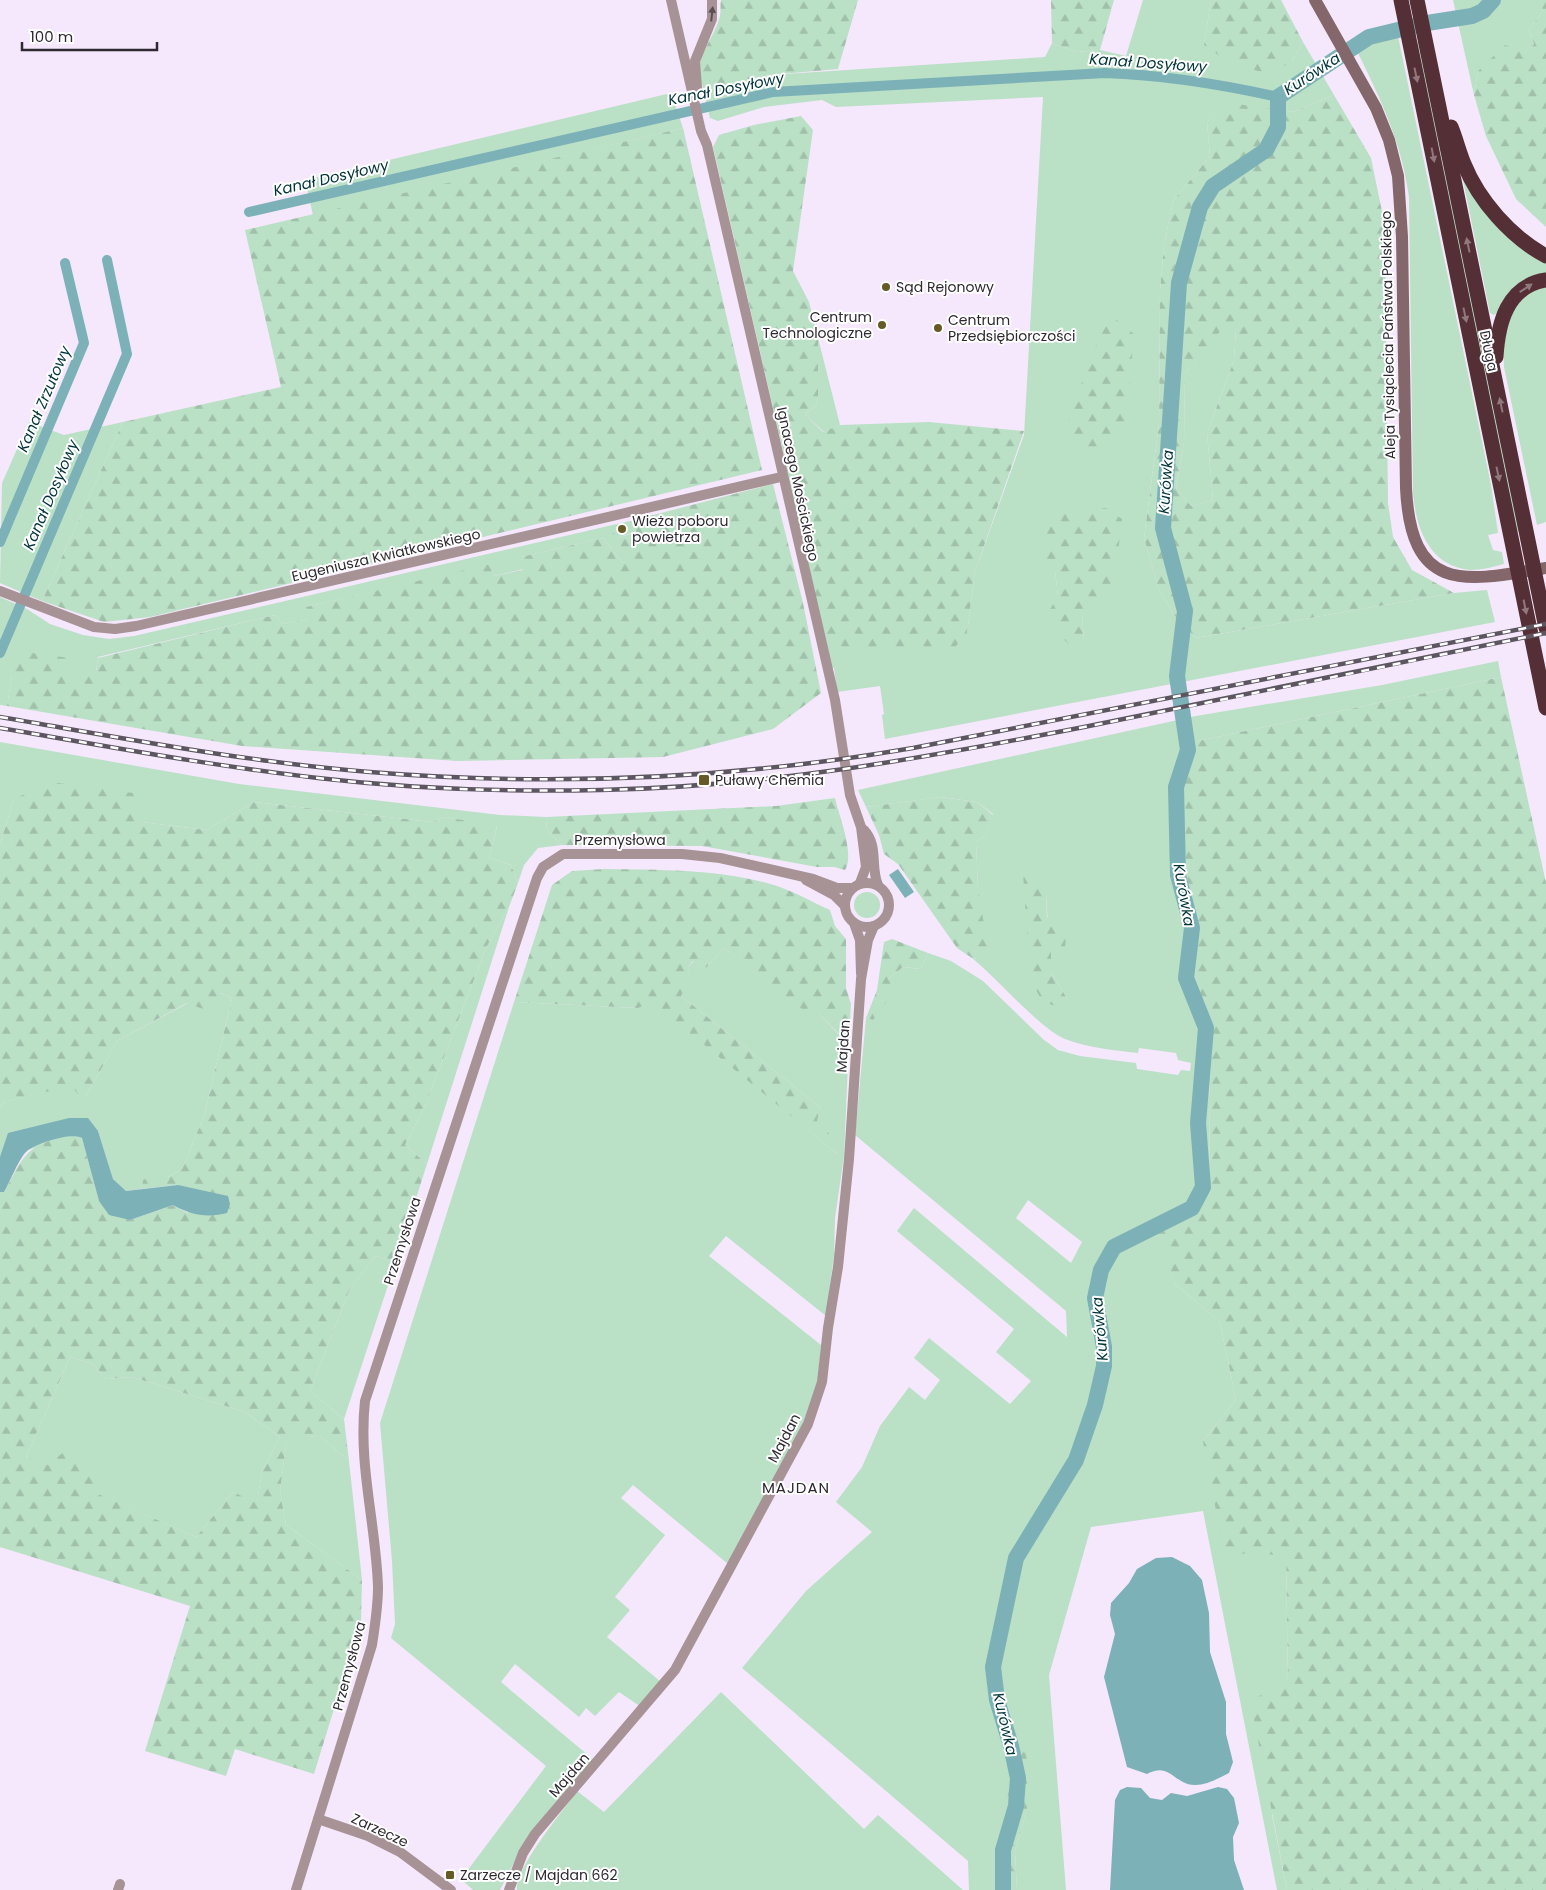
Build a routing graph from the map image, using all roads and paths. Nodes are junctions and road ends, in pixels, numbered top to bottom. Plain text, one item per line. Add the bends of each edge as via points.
1 (671, 0) edge
2 (712, 0) edge
3 (1314, 0) edge
4 (1418, 4) edge
5 (1402, 5) edge
6 (679, 38) junction
7 (702, 43) junction
8 (1436, 92) junction
9 (695, 94) junction
10 (1546, 256) edge
11 (1546, 280) edge
12 (1495, 379) junction
13 (782, 476) junction
14 (1546, 568) edge
15 (0, 591) edge
16 (1546, 628) edge
17 (1546, 708) edge
18 (861, 828) junction
19 (803, 877) junction
20 (878, 885) junction
21 (856, 886) junction
22 (845, 906) junction
23 (854, 923) junction
24 (874, 926) junction
25 (861, 979) junction
26 (318, 1819) junction
27 (296, 1890) edge
28 (451, 1890) edge
29 (509, 1890) edge

1 - 6 street, Ignacego Mościckiego
7 -> 2 street, Ignacego Mościckiego via 712,19
3 - 14 street, Aleja Tysiąclecia Państwa Polskiego via 1371,99 1388,140 1400,196 1406,488 1407,513 1413,536 1428,559 1459,577 1482,578
4 - 8 highway
5 -> 17 highway, Długa
6 - 7 street via 688,44
6 - 9 street, Ignacego Mościckiego
7 - 9 street, Ignacego Mościckiego via 694,68
8 - 10 highway via 1464,165 1484,198 1508,227
12 -> 8 highway, Długa
9 - 13 street, Ignacego Mościckiego
12 -> 11 highway via 1498,333 1503,313 1524,289
16 -> 12 highway, Długa
13 - 15 street, Eugeniusza Kwiatkowskiego via 136,626 94,627
13 - 18 street, Ignacego Mościckiego via 835,700 850,795
18 - 20 street, Ignacego Mościckiego via 872,842
18 - 21 street, Ignacego Mościckiego via 866,867
19 - 21 street, Przemysłowa via 837,888
19 - 22 street, Przemysłowa via 834,895
19 - 26 street, Przemysłowa via 701,855 575,852 552,859 537,878 365,1401 362,1453 378,1587 377,1611 372,1644
20 - 21 street via 869,882
20 - 24 street via 886,893 889,909 885,918
21 - 22 street via 846,896
22 - 23 street
23 - 24 street
23 - 25 street, Majdan via 860,940
24 - 25 street, Majdan
25 - 29 street, Majdan via 839,1257 817,1401 808,1424 682,1658 620,1737 536,1834 523,1853
26 - 27 street, Przemysłowa
26 - 28 street, Zarzecze via 368,1836 400,1852

